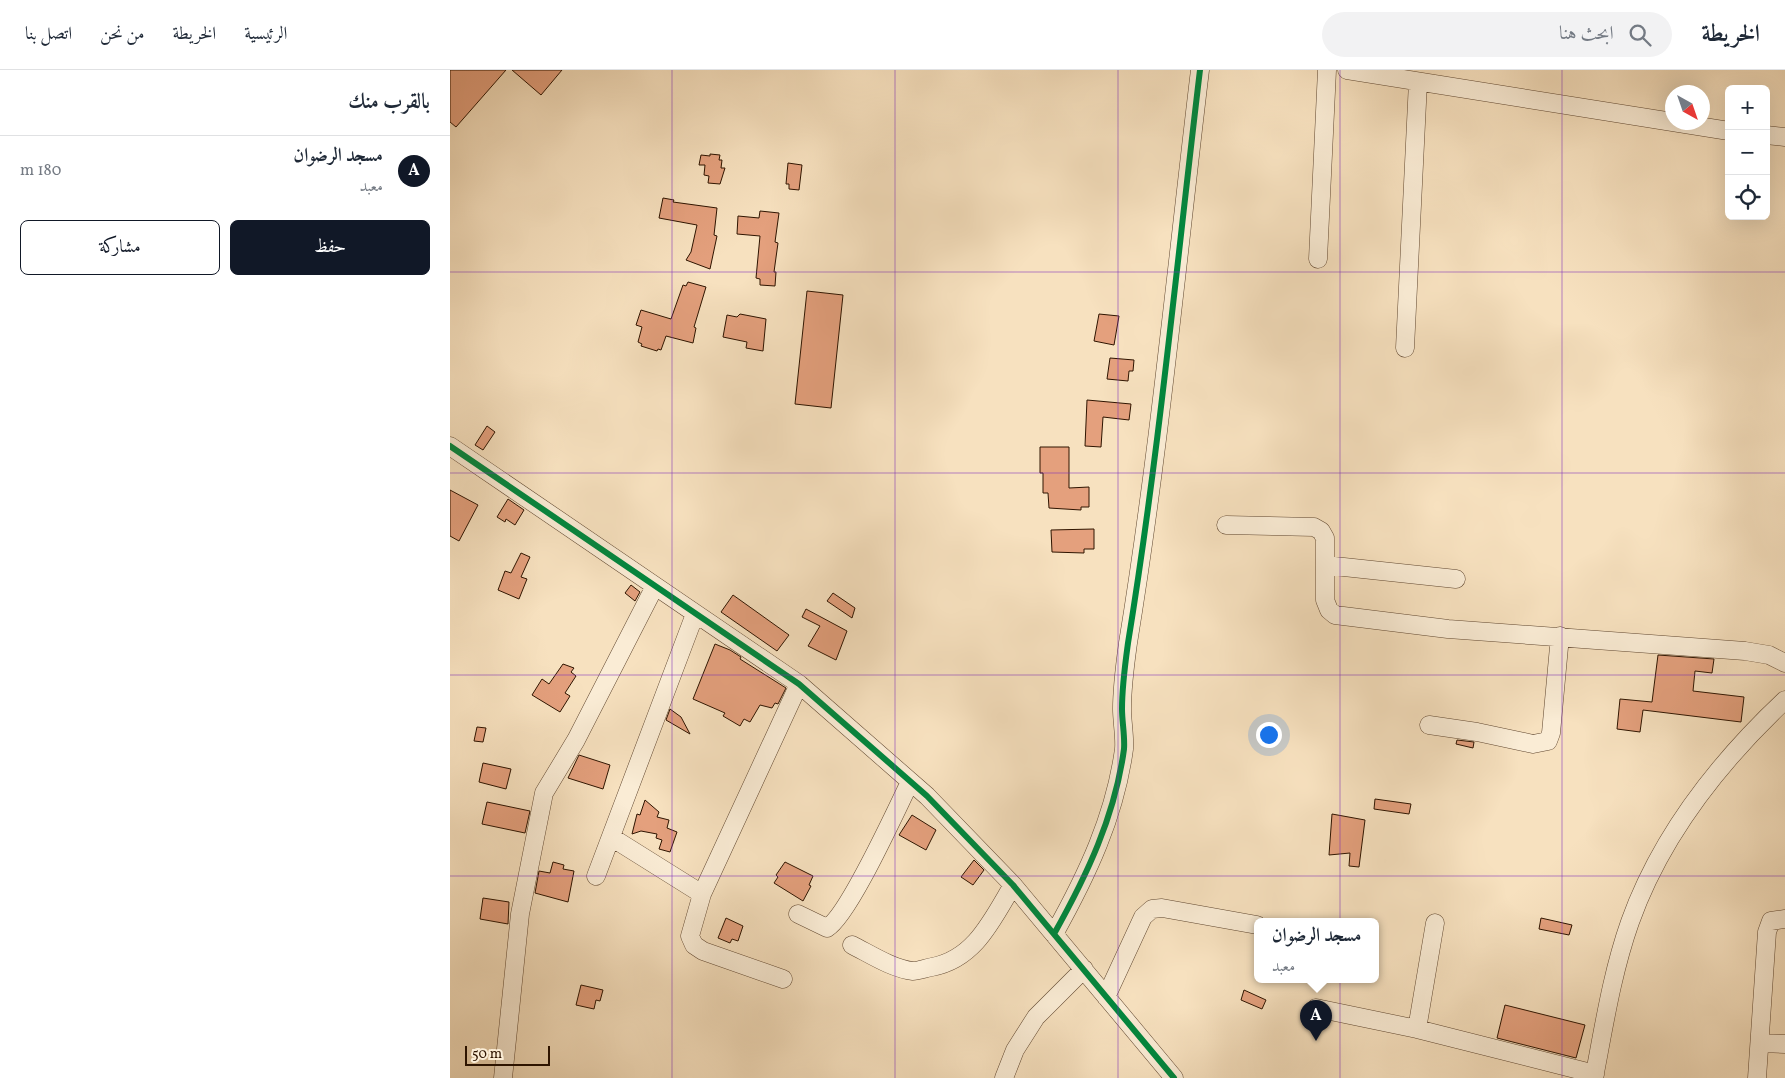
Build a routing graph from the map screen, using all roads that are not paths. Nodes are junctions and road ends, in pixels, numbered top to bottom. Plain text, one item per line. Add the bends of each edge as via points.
1 (1200, 70) edge
2 (1327, 70) edge
3 (1347, 70) edge
4 (1418, 82) junction
5 (1725, 130) edge
6 (1770, 135) edge
7 (1785, 137) edge
8 (1318, 259) dead end
9 (1405, 348) dead end
10 (450, 446) edge
11 (1226, 525) dead end
12 (1325, 565) junction
13 (1456, 579) dead end
14 (656, 586) junction
15 (695, 614) junction
16 (1560, 636) junction
17 (1785, 664) edge
18 (799, 684) junction
19 (1785, 700) edge
20 (1429, 725) dead end
21 (910, 782) junction
22 (611, 837) junction
23 (596, 876) dead end
24 (1013, 885) junction
25 (702, 894) junction
26 (798, 914) dead end
27 (1785, 919) edge
28 (1435, 923) dead end
29 (1254, 924) edge
30 (1054, 934) junction
31 (852, 946) dead end
32 (1084, 969) junction
33 (783, 979) dead end
34 (1106, 996) junction
35 (1316, 1008) dead end
36 (1417, 1029) junction
37 (1760, 1043) junction
38 (1785, 1044) edge
39 (1594, 1076) edge
40 (503, 1078) edge
41 (1004, 1078) edge
42 (1174, 1078) edge
43 (1757, 1078) edge

1 - 30 street via 1142,554 1123,674 1124,745 1118,789 1082,885
2 - 8 street
3 - 4 street
4 - 5 street
4 - 9 street
6 - 7 street
10 - 14 street
11 - 12 street via 1314,527 1325,538
12 - 13 street
12 - 16 street via 1326,600 1329,610 1335,615 1448,629
14 - 15 street
14 - 40 street via 576,740 544,793 520,914
15 - 18 street
15 - 22 street
16 - 17 street via 1746,652 1769,655
16 - 20 street via 1548,741 1532,744
18 - 21 street
18 - 25 street
19 - 39 street via 1703,787 1649,877 1630,922 1614,975
21 - 24 street
21 - 26 street via 848,903 833,925 822,928
22 - 23 street
22 - 25 street
24 - 30 street
24 - 31 street via 973,947 960,958 940,966 913,971
25 - 33 street via 690,936 694,945 702,951
27 - 37 street via 1771,921 1767,932
28 - 36 street
29 - 34 street via 1152,909 1143,917
30 - 32 street
32 - 34 street
32 - 41 street via 1036,1017 1015,1050
34 - 42 street
35 - 36 street
36 - 39 street
37 - 38 street
37 - 43 street

